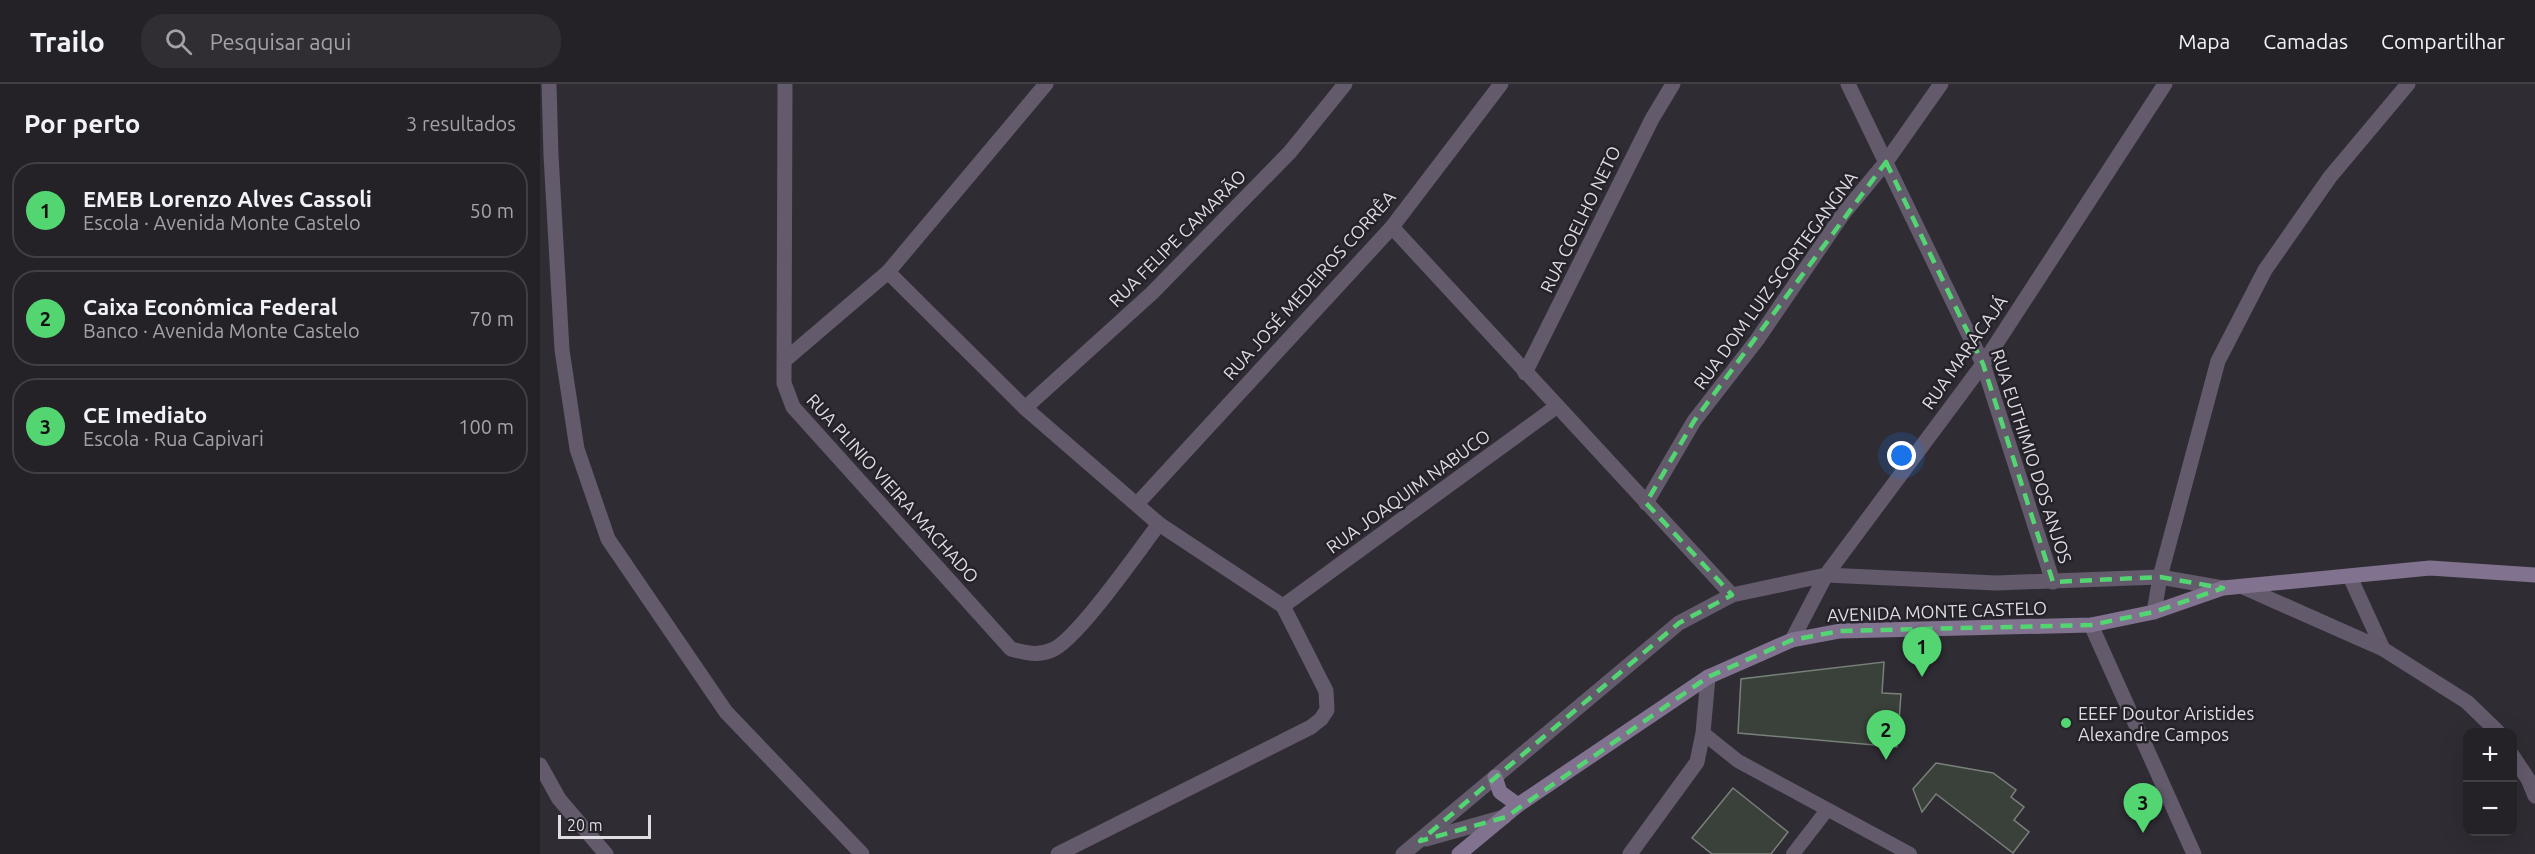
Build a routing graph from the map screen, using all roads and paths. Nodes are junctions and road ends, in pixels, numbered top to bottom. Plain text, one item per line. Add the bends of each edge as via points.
1 (549, 84) edge
2 (785, 84) edge
3 (1046, 84) edge
4 (1345, 84) edge
5 (1501, 84) edge
6 (1673, 84) edge
7 (1848, 84) edge
8 (1941, 84) edge
9 (2165, 84) edge
10 (2408, 84) edge
11 (1886, 162) junction
12 (1392, 227) junction
13 (888, 272) junction
14 (785, 360) junction
15 (1983, 364) junction
16 (1525, 373) junction
17 (1556, 407) junction
18 (1025, 408) junction
19 (1646, 503) junction
20 (1137, 504) junction
21 (1159, 524) junction
22 (1826, 575) junction
23 (2535, 575) edge
24 (2160, 577) junction
25 (2350, 577) junction
26 (2053, 582) junction
27 (2243, 587) junction
28 (2223, 588) junction
29 (1732, 595) junction
30 (1282, 606) junction
31 (2154, 612) junction
32 (2091, 625) junction
33 (1792, 640) junction
34 (2383, 649) junction
35 (1708, 678) junction
36 (2494, 728) edge
37 (1703, 733) junction
38 (2517, 764) edge
39 (540, 765) edge
40 (1495, 777) junction
41 (2535, 796) edge
42 (1518, 805) junction
43 (1827, 810) junction
44 (1506, 816) junction
45 (1420, 841) junction
46 (2191, 852) edge
47 (606, 854) edge
48 (862, 854) edge
49 (1058, 854) edge
50 (1403, 854) edge
51 (1459, 854) edge
52 (1630, 854) edge
53 (1793, 854) edge
54 (1910, 854) edge

1 - 48 street via 562,350 577,448 608,539 726,712
2 - 14 street, RUA PLINIO VIEIRA MACHADO
3 - 13 street
4 - 18 street, RUA FELIPE CAMARÃO via 1290,152 1152,293
5 - 12 street, RUA JOSÉ MEDEIROS CORRÊA
6 - 16 street, RUA COELHO NETO
7 - 11 street, RUA EUTHIMIO DOS ANJOS
8 - 11 street, RUA DOM LUIZ SCORTEGANGNA
9 - 15 street, RUA MARACAJÁ
10 - 24 street via 2330,177 2265,270 2218,361
11 - 15 street, RUA EUTHIMIO DOS ANJOS
11 - 19 street, RUA DOM LUIZ SCORTEGANGNA via 1843,214 1757,340 1694,422
12 - 16 street
12 - 20 street, RUA JOSÉ MEDEIROS CORRÊA
13 - 14 street
13 - 18 street
14 - 21 street, RUA PLINIO VIEIRA MACHADO via 784,383 793,407 1011,649 1032,654 1053,650 1076,630
15 - 22 street, RUA MARACAJÁ
15 - 26 street, RUA EUTHIMIO DOS ANJOS
16 - 17 street
17 - 19 street
17 - 30 street, RUA JOAQUIM NABUCO
18 - 20 street
19 - 29 street
20 - 21 street
21 - 30 street
22 - 26 street via 1995,584
22 - 29 street
22 - 33 street, RUA MARACAJÁ
23 - 25 street, AVENIDA MONTE CASTELO via 2430,568
24 - 26 street
24 - 28 street
24 - 31 street
25 - 27 street, AVENIDA MONTE CASTELO
25 - 34 street
27 - 28 street, AVENIDA MONTE CASTELO
27 - 34 street
28 - 31 street, AVENIDA MONTE CASTELO
29 - 40 street via 1679,623
30 - 49 street via 1326,691 1327,710 1321,719
31 - 32 street, AVENIDA MONTE CASTELO
32 - 33 street, AVENIDA MONTE CASTELO via 1840,631
32 - 46 street
33 - 35 street, AVENIDA MONTE CASTELO
34 - 36 street via 2467,702
35 - 37 street
35 - 42 street, AVENIDA MONTE CASTELO
37 - 43 lane via 1738,761
37 - 52 street via 1697,762
38 - 41 street
39 - 47 street via 559,799
40 - 42 street via 1500,792
40 - 45 street
42 - 44 street, AVENIDA MONTE CASTELO
43 - 53 lane
43 - 54 lane
44 - 45 street
44 - 51 street, AVENIDA MONTE CASTELO
45 - 50 street

